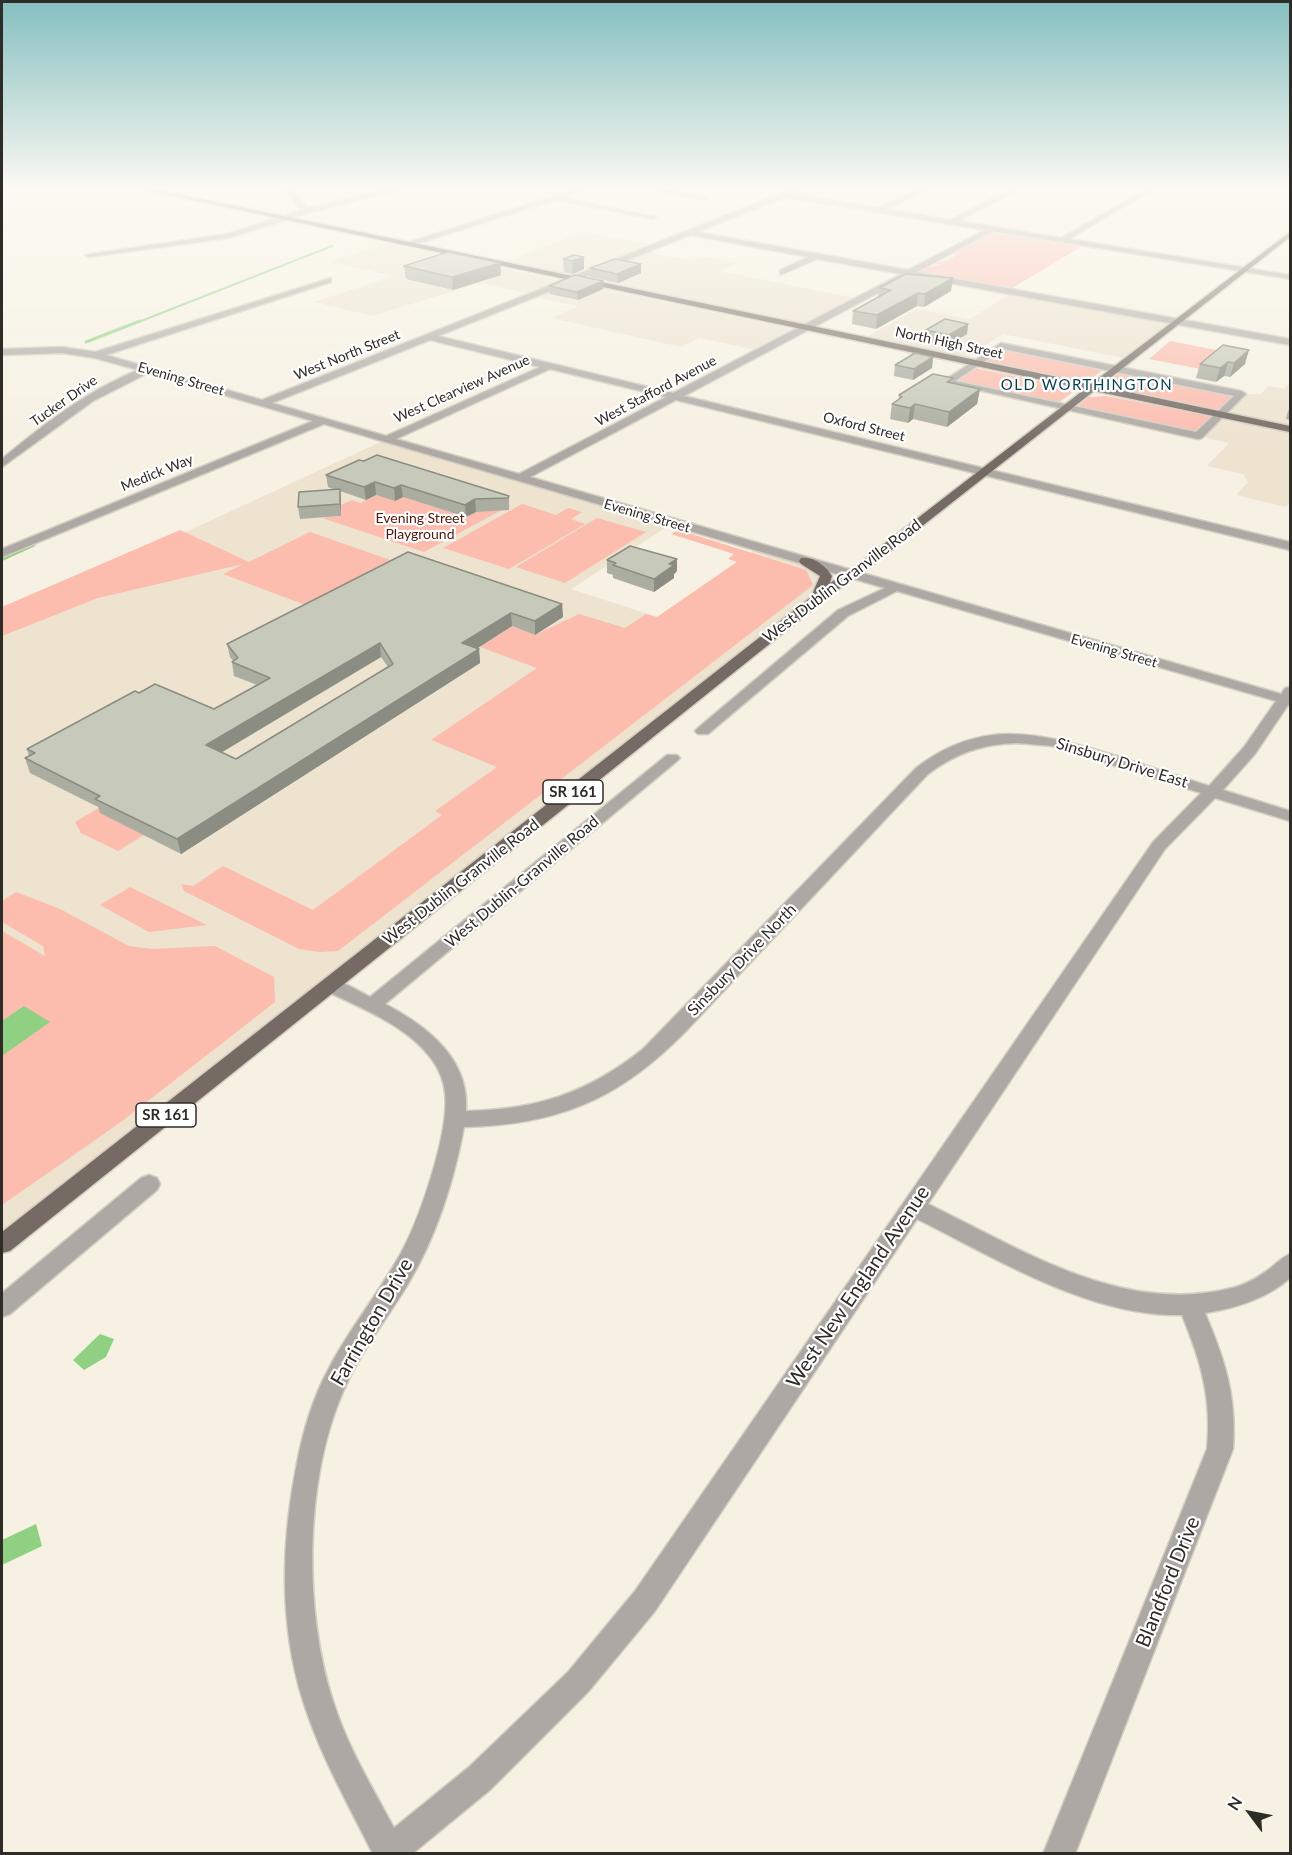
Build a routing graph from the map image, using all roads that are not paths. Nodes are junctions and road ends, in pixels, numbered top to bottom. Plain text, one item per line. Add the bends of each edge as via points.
1 (553, 276) edge
2 (584, 276) edge
3 (902, 276) edge
4 (921, 276) edge
5 (1237, 276) edge
6 (328, 280) dead end
7 (573, 280) junction
8 (1176, 322) junction
9 (804, 328) junction
10 (430, 337) junction
11 (1290, 342) edge
12 (2, 352) edge
13 (96, 355) junction
14 (974, 363) junction
15 (549, 366) junction
16 (1115, 369) junction
17 (147, 370) junction
18 (1090, 388) junction
19 (675, 397) junction
20 (264, 403) junction
21 (1065, 407) junction
22 (1221, 414) junction
23 (323, 421) junction
24 (1290, 429) edge
25 (387, 439) junction
26 (2, 464) edge
27 (984, 472) junction
28 (520, 478) junction
29 (1290, 546) edge
30 (2, 553) edge
31 (805, 561) junction
32 (852, 575) junction
33 (894, 588) junction
34 (817, 599) junction
35 (1288, 697) edge
36 (703, 730) dead end
37 (994, 740) joint
38 (672, 758) dead end
39 (1212, 791) junction
40 (1290, 816) edge
41 (329, 985) junction
42 (371, 1006) junction
43 (457, 1119) junction
44 (149, 1184) dead end
45 (913, 1207) junction
46 (2, 1244) edge
47 (1290, 1264) edge
48 (1190, 1305) junction
49 (2, 1306) edge
50 (390, 1853) edge
51 (1059, 1854) edge

1 - 7 main road, North High Street
2 - 7 street, West North Street
3 - 9 street, West Stafford Avenue
4 - 8 street
5 - 8 main road, SR 161
6 - 13 street
7 - 9 main road, North High Street
7 - 10 street, West North Street
8 - 11 street
8 - 16 main road, SR 161
9 - 14 main road, North High Street
9 - 19 street, West Stafford Avenue
10 - 15 street, Oxford Street
10 - 20 street, West North Street
12 - 13 street, Evening Street via 62,350
13 - 17 street, Evening Street
14 - 16 street via 1001,346
14 - 18 main road, North High Street
14 - 21 street via 947,382
15 - 19 street, Oxford Street
15 - 25 street, West Clearview Avenue
16 - 18 main road, SR 161
16 - 22 street via 1241,394
17 - 20 street, Evening Street
17 - 26 street, Tucker Drive via 93,395
18 - 21 main road, West Dublin Granville Road / SR 161
18 - 22 main road, North High Street
19 - 27 street, Oxford Street
19 - 28 street, West Stafford Avenue
20 - 23 street, Evening Street
21 - 22 street via 1198,436
21 - 27 main road, West Dublin Granville Road / SR 161
22 - 24 main road, North High Street
23 - 25 street, Evening Street
23 - 30 street, Medick Way
25 - 28 street, Evening Street
27 - 29 street, Oxford Street
27 - 32 main road, West Dublin Granville Road / SR 161
28 - 31 street, Evening Street
31 - 32 street, Evening Street
31 - 34 main road via 826,576
32 - 33 street, Evening Street
32 - 34 main road, West Dublin Granville Road / SR 161
33 - 35 street, Evening Street
33 - 36 street via 843,613
34 - 41 main road, West Dublin Granville Road / SR 161
35 - 39 street, West New England Avenue via 1250,750
37 - 39 street, Sinsbury Drive East via 1035,740 1070,746
37 - 43 street, Sinsbury Drive North via 952,749 922,771 636,1067 598,1091 554,1108 520,1115
38 - 42 street, West Dublin-Granville Road
39 - 40 street, Sinsbury Drive East
39 - 45 street, West New England Avenue via 1159,846
41 - 42 street, Farrington Drive
41 - 46 main road, West Dublin Granville Road / SR 161
42 - 43 street, Farrington Drive via 407,1027 436,1051 453,1082
43 - 50 street, Farrington Drive via 418,1242 335,1383 310,1460 301,1516 299,1587 318,1697 330,1733
44 - 49 street
45 - 48 street via 1073,1285 1152,1305
45 - 50 street, West New England Avenue via 645,1601 578,1682 480,1778
47 - 48 street via 1252,1291
48 - 51 street, Blandford Drive via 1222,1394 1224,1423 1220,1449

